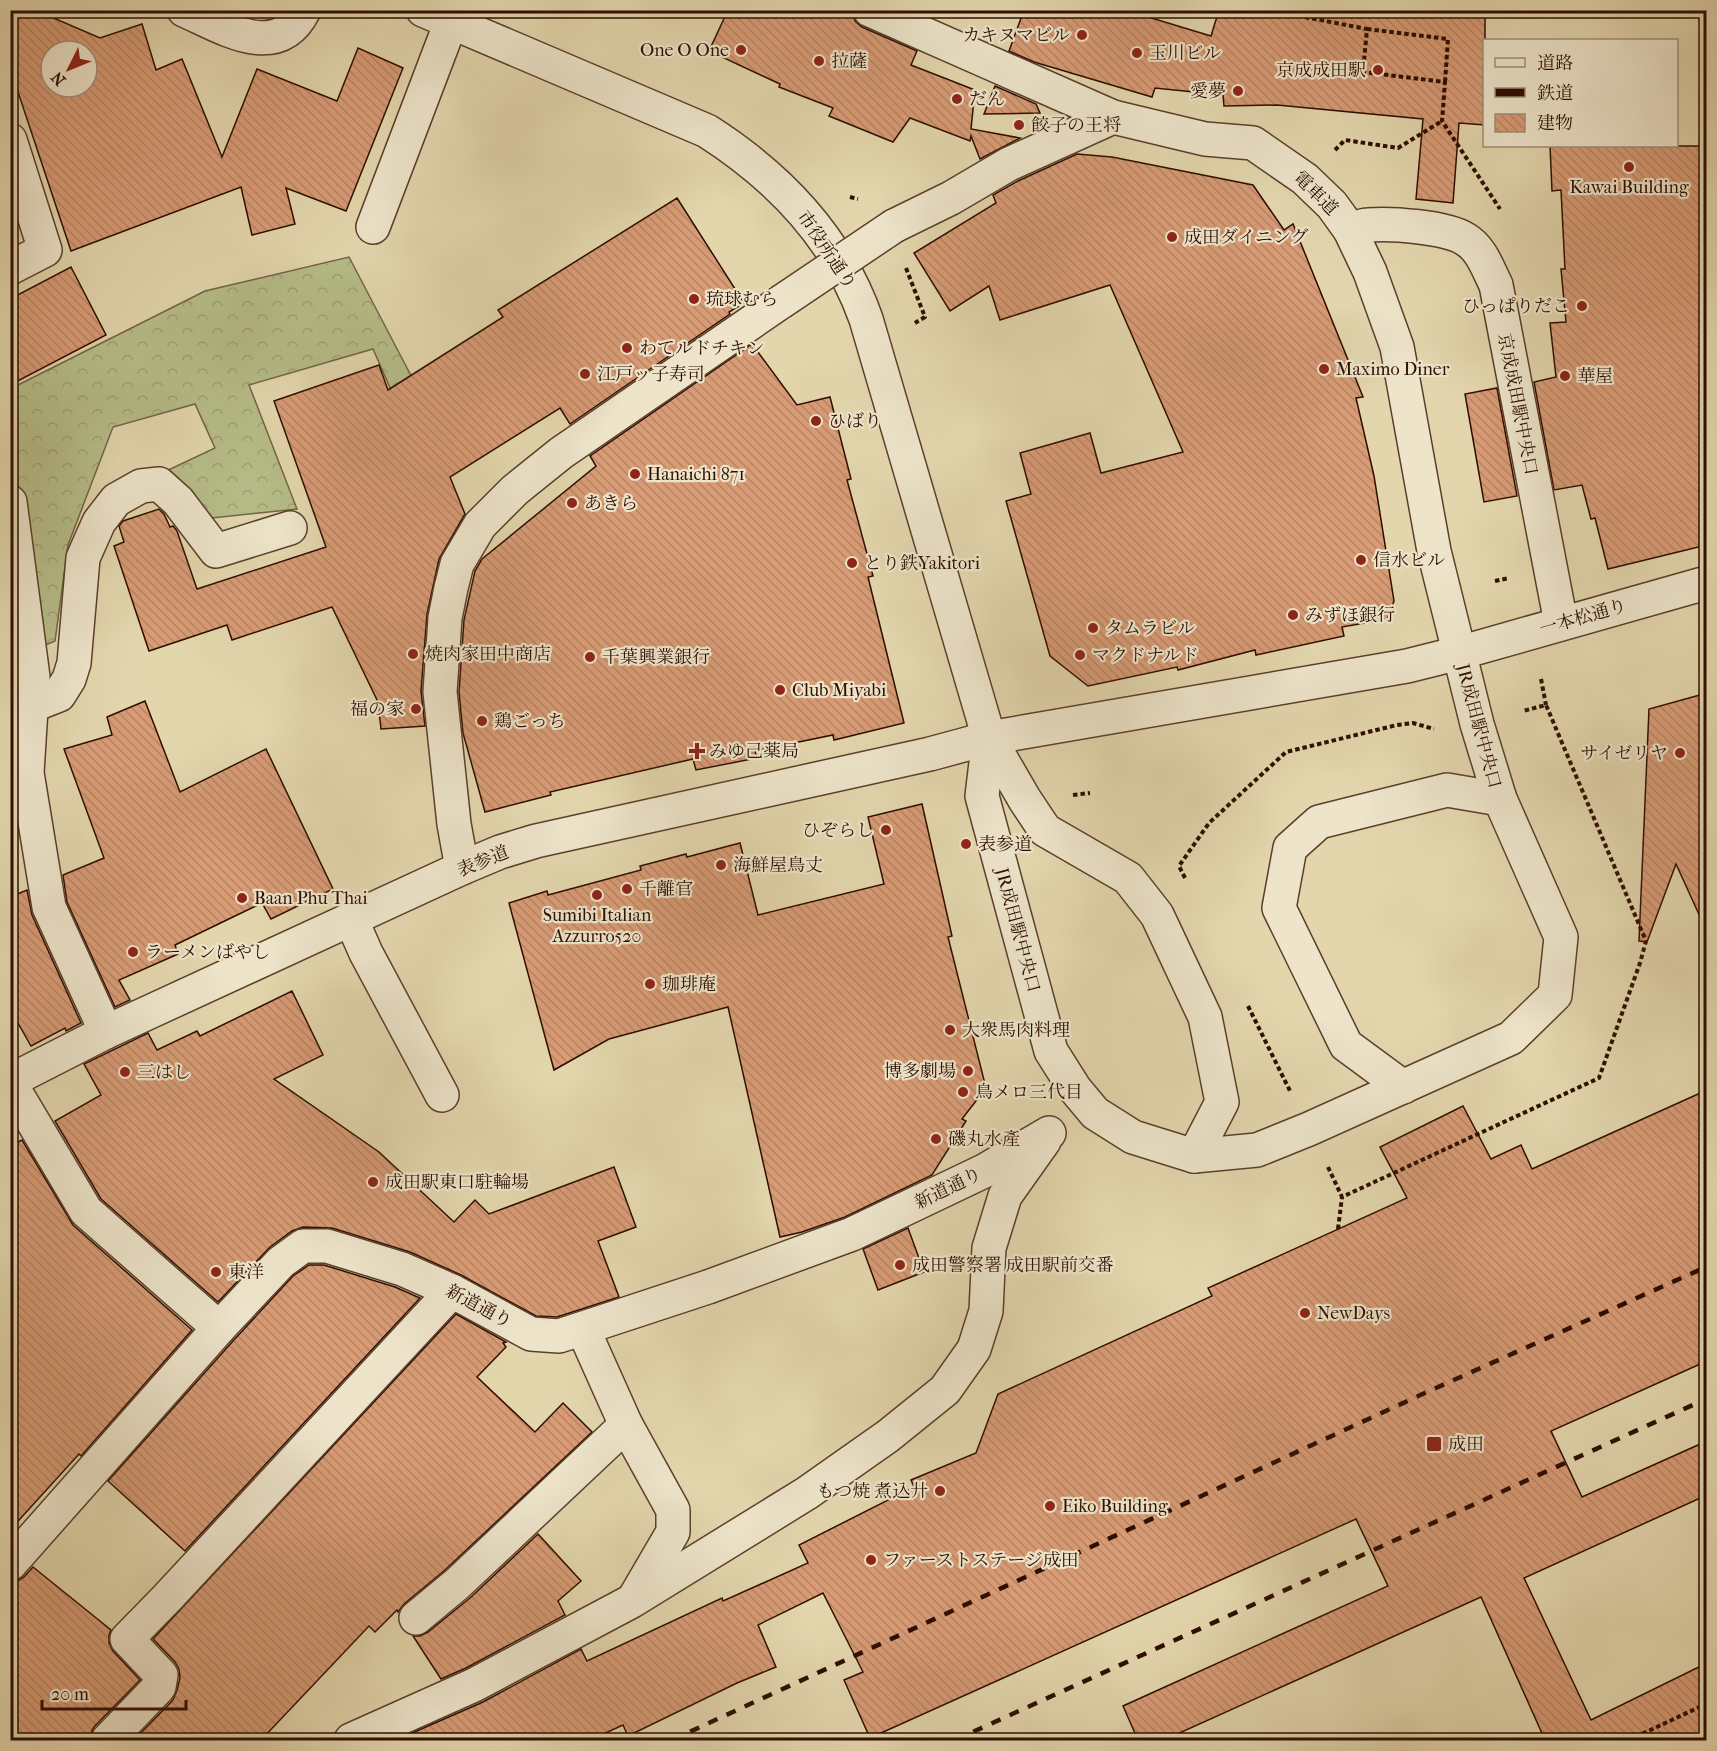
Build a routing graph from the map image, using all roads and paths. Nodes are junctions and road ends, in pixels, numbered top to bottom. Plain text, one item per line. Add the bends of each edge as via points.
1 (184, 10) edge
2 (304, 10) edge
3 (870, 10) edge
4 (1268, 10) edge
5 (437, 16) edge
6 (1367, 29) junction
7 (1445, 82) junction
8 (1113, 117) junction
9 (10, 140) edge
10 (1345, 140) dead end
11 (373, 227) dead end
12 (1350, 230) junction
13 (10, 268) edge
14 (925, 317) dead end
15 (915, 323) dead end
16 (10, 502) edge
17 (290, 528) dead end
18 (1707, 583) edge
19 (1561, 623) junction
20 (1459, 653) junction
21 (1541, 679) dead end
22 (1546, 705) dead end
23 (32, 706) junction
24 (989, 738) junction
25 (1500, 799) junction
26 (462, 868) junction
27 (351, 919) junction
28 (106, 1032) junction
29 (10, 1082) edge
30 (1403, 1087) junction
31 (442, 1095) dead end
32 (1087, 1103) junction
33 (1049, 1133) junction
34 (1194, 1156) junction
35 (1342, 1197) dead end
36 (1338, 1229) dead end
37 (452, 1291) junction
38 (219, 1328) junction
39 (583, 1329) junction
40 (626, 1425) junction
41 (10, 1564) edge
42 (632, 1601) junction
43 (416, 1618) dead end
44 (1707, 1704) edge
45 (108, 1740) edge
46 (351, 1740) edge
47 (1629, 1740) edge

1 - 2 street via 251,38 268,39 286,32
3 - 8 street, 電車道
4 - 6 path
5 - 11 street
5 - 24 street, 市役所通り via 707,131 779,186 823,238 856,290 866,319
6 - 7 path via 1448,39
6 - 7 path via 1363,72
7 - 10 path via 1442,121 1398,148
8 - 12 street, 電車道 via 1205,139 1253,143 1305,179 1332,205
8 - 26 street, bridge via 1009,164 894,226 561,453 480,525 458,564 451,588 440,692
9 - 13 street via 45,250
12 - 19 street, 京成成田駅中央口 via 1366,225 1407,225 1439,231 1466,239 1483,257 1496,285
12 - 20 street, 電車道 via 1397,347 1434,551
14 - 15 path
16 - 23 street via 33,677
17 - 23 street via 216,552 178,501 159,484 141,486 116,500 99,522 83,558 74,663 69,679 59,694
18 - 19 street, 一本松通り
19 - 20 street, 一本松通り
20 - 24 street, 一本松通り via 1407,666
20 - 25 street, JR成田駅中央口
21 - 22 path
23 - 28 street via 27,773 49,907
24 - 26 street, 表参道 via 536,841
24 - 32 street, JR成田駅中央口 via 982,796 1051,1051
24 - 34 street via 1045,830 1128,879 1157,915 1205,1017 1222,1102
25 - 30 street, JR成田駅中央口 via 1562,937 1555,995 1511,1038
25 - 30 street, JR成田駅中央口 via 1447,790 1319,822 1290,848 1279,908 1346,1045
26 - 27 street, 表参道
27 - 28 street, 表参道
27 - 31 street
28 - 29 street, 表参道
29 - 38 street via 86,1211
30 - 34 street, JR成田駅中央口 via 1257,1150
32 - 33 street
32 - 34 street, JR成田駅中央口 via 1095,1113 1133,1137
33 - 39 street, 新道通り via 984,1171 852,1234
33 - 42 street via 1005,1196 989,1248 986,1311 974,1349 945,1390 807,1493
35 - 36 path
37 - 38 street, 新道通り via 402,1269 327,1246 303,1246 281,1262
37 - 39 street, 新道通り via 531,1334 559,1336
37 - 45 street via 127,1639 161,1675 159,1687
38 - 41 street, 新道通り
39 - 40 street
40 - 42 street via 673,1510 673,1532
40 - 43 street via 458,1584
42 - 46 street via 474,1685
44 - 47 path

